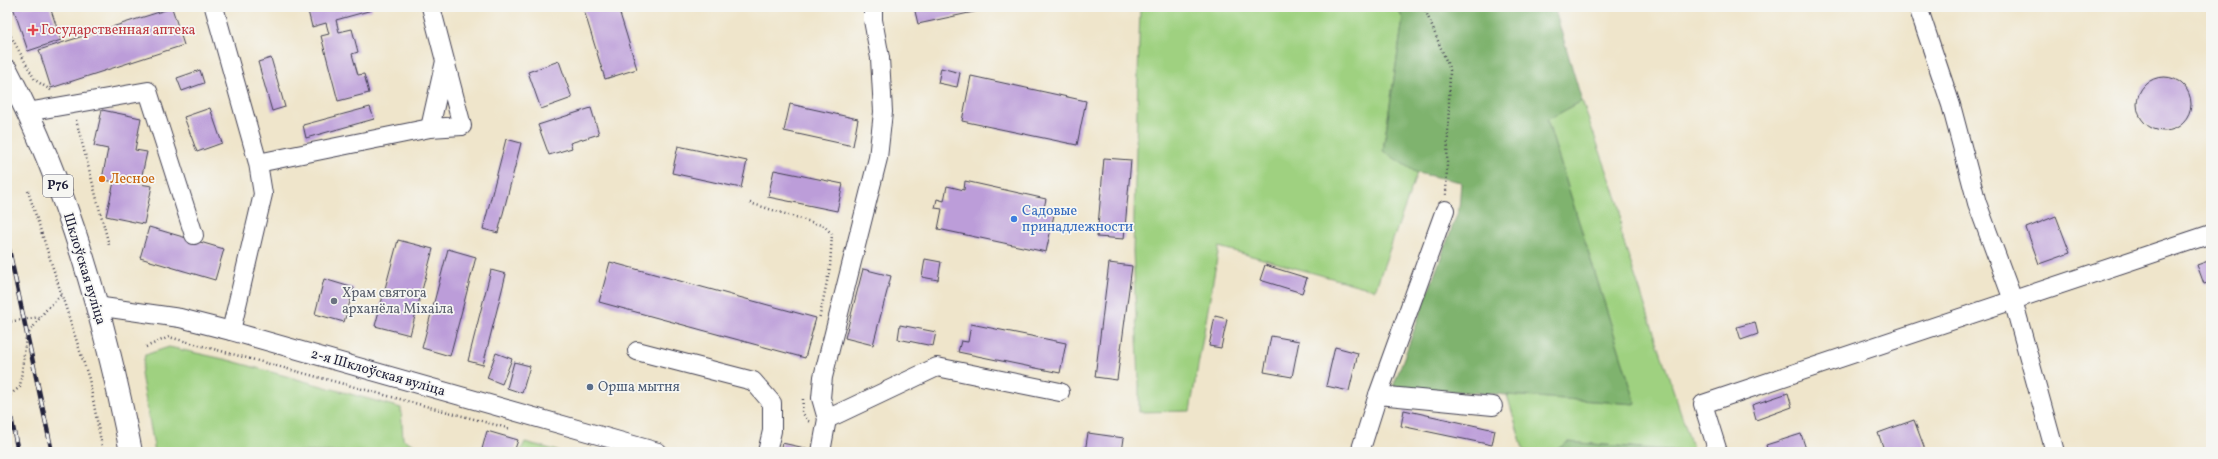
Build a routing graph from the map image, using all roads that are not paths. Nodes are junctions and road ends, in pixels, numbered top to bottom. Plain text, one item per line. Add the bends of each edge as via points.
1 (214, 7) edge
2 (431, 7) edge
3 (873, 7) edge
4 (1918, 7) edge
5 (445, 61) junction
6 (7, 70) edge
7 (27, 112) junction
8 (430, 128) junction
9 (258, 163) junction
10 (1446, 210) road end
11 (2211, 234) edge
12 (194, 235) dead end
13 (2013, 300) junction
14 (96, 306) junction
15 (231, 331) junction
16 (637, 351) dead end
17 (1060, 392) dead end
18 (1378, 395) junction
19 (1493, 406) dead end
20 (826, 419) junction
21 (131, 452) edge
22 (658, 452) edge
23 (767, 452) edge
24 (821, 452) edge
25 (1360, 452) edge
26 (1718, 452) edge
27 (2055, 452) edge

1 - 9 street
2 - 5 street
3 - 20 street via 880,58 883,112 878,158 823,378 821,398
4 - 13 street via 1951,105 1977,203
5 - 8 street
5 - 8 street via 462,126
6 - 7 main road, Шклоўская вуліца / Р76
7 - 12 street via 148,91
7 - 14 main road, Шклоўская вуліца / Р76 via 49,161
8 - 9 street
9 - 15 street via 263,194
10 - 18 street
11 - 13 street
13 - 26 street via 1703,404
13 - 27 street
14 - 15 street, 2-я Шклоўская вуліца via 180,318
14 - 21 main road, Шклоўская вуліца / Р76 via 119,391
15 - 22 street, 2-я Шклоўская вуліца
16 - 23 street via 753,381 772,403 772,431
17 - 20 street via 937,367
18 - 19 street
18 - 25 street
20 - 24 street

